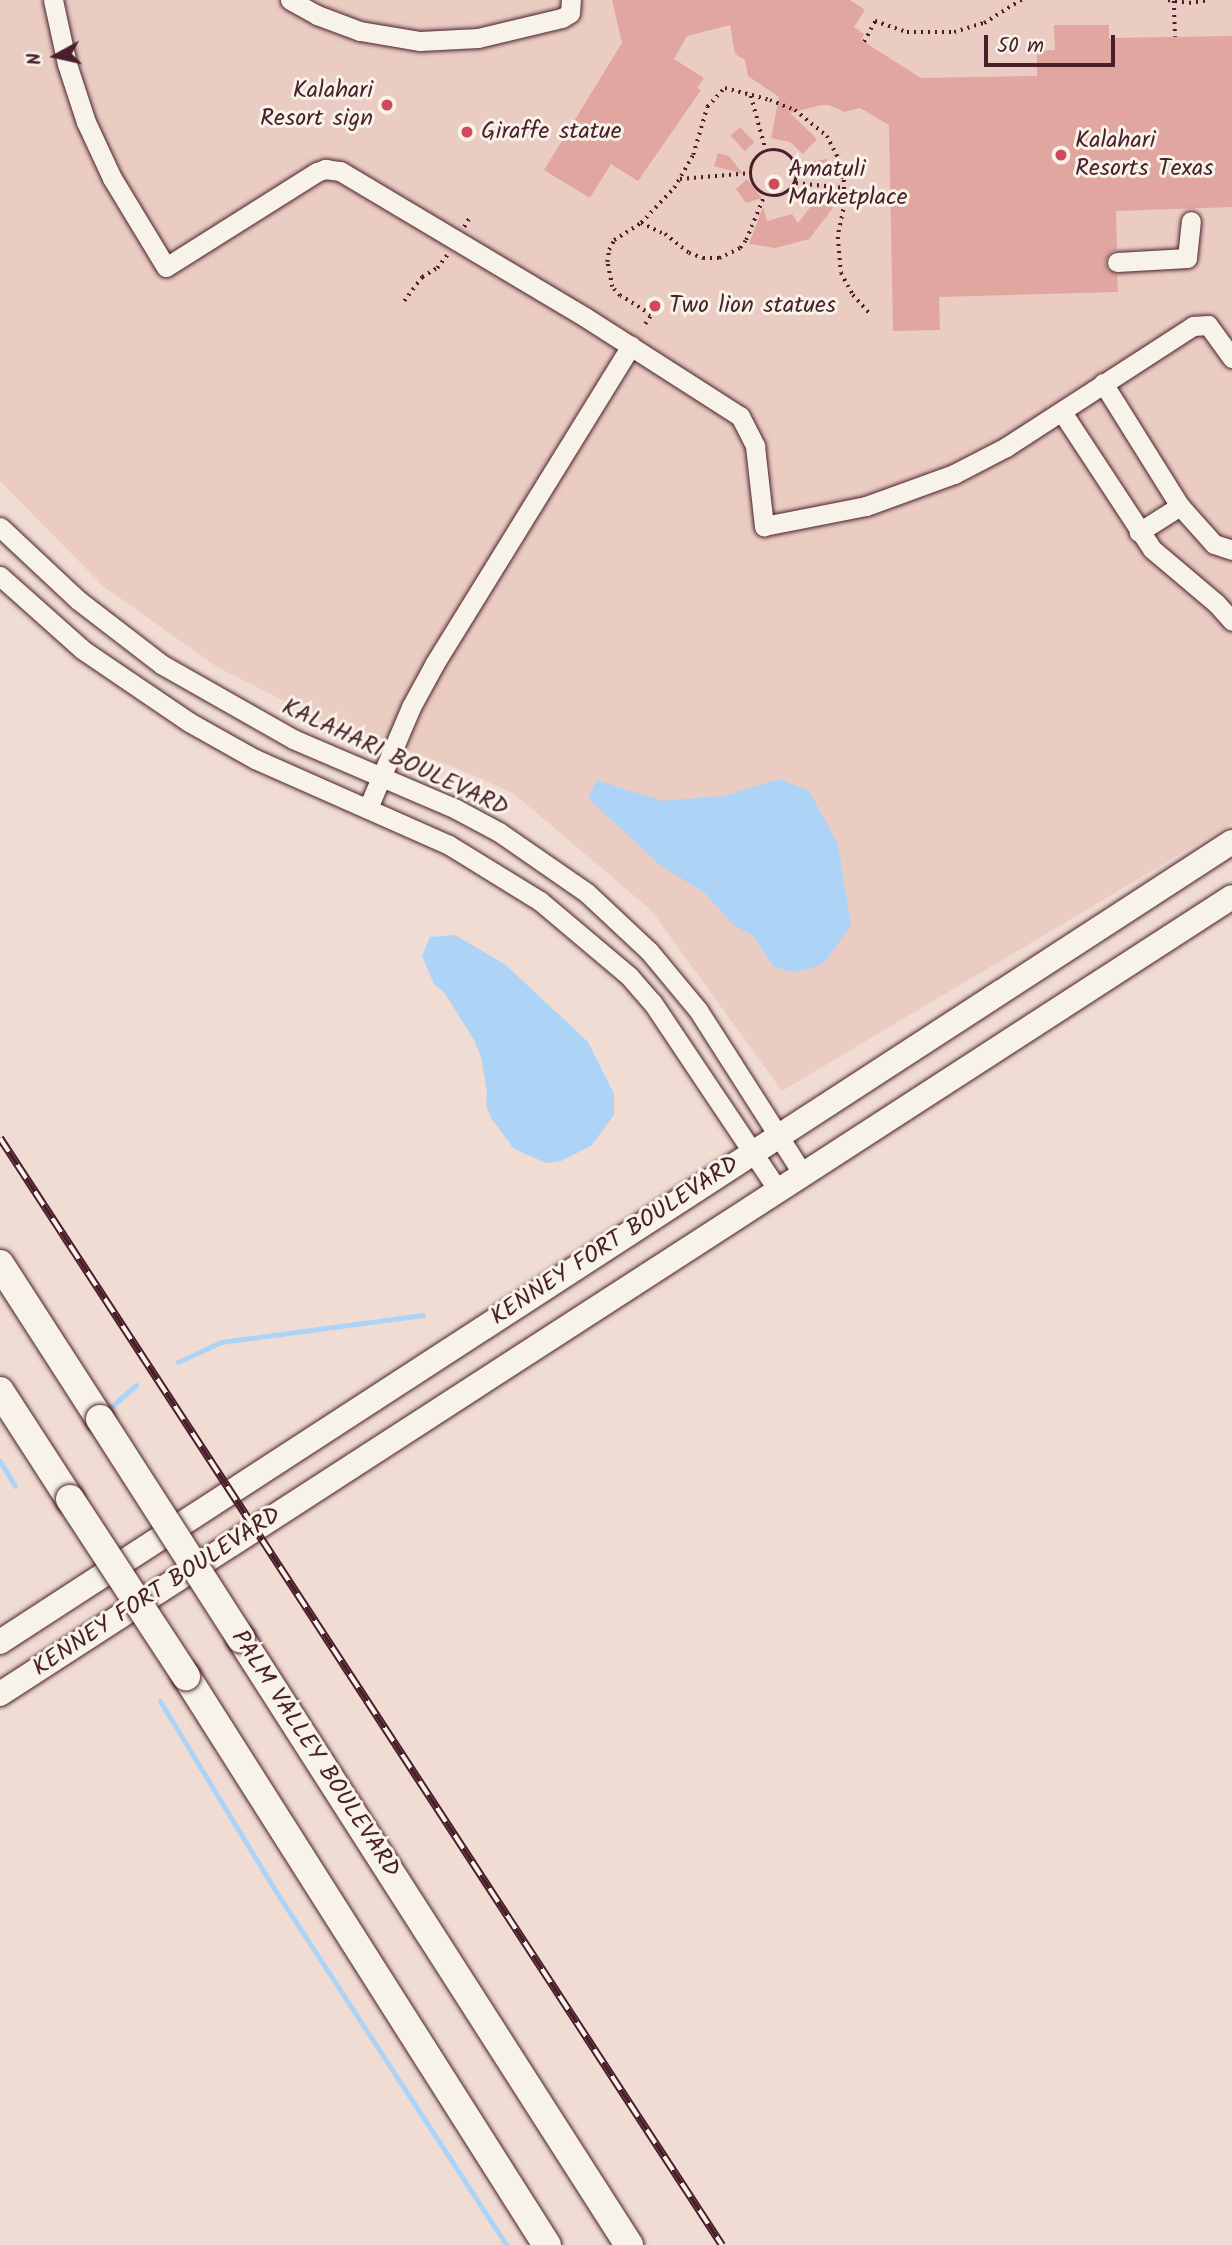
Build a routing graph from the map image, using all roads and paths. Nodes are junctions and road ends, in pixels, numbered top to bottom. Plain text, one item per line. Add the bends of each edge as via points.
1 (53, 0) edge
2 (290, 0) edge
3 (571, 0) edge
4 (1021, 0) edge
5 (1168, 0) edge
6 (1210, 0) edge
7 (1174, 1) edge
8 (1175, 37) dead end
9 (863, 42) dead end
10 (751, 95) junction
11 (766, 151) junction
12 (751, 173) junction
13 (680, 178) junction
14 (796, 183) junction
15 (845, 188) junction
16 (765, 194) junction
17 (1191, 221) dead end
18 (641, 223) junction
19 (451, 249) dead end
20 (1117, 261) dead end
21 (404, 301) dead end
22 (870, 314) dead end
23 (645, 324) dead end
24 (631, 346) junction
25 (1232, 358) edge
26 (1103, 383) junction
27 (1062, 412) junction
28 (1180, 506) junction
29 (0, 527) edge
30 (1139, 532) junction
31 (1232, 551) edge
32 (0, 576) edge
33 (1232, 621) edge
34 (382, 778) junction
35 (368, 808) junction
36 (1232, 842) edge
37 (1232, 897) edge
38 (778, 1135) junction
39 (753, 1151) junction
40 (803, 1174) junction
41 (778, 1190) junction
42 (0, 1264) edge
43 (0, 1391) edge
44 (0, 1642) edge
45 (0, 1694) edge
46 (547, 2245) edge
47 (629, 2245) edge

1 - 24 street via 86,122 112,178 166,267 317,172 332,169
2 - 3 street via 360,31 419,41 478,38 562,18 570,13
4 - 9 path via 984,23 954,32 907,32 875,22
5 - 7 path
6 - 7 path
7 - 8 path
10 - 11 path
10 - 13 path via 725,88 715,97
10 - 15 path via 812,121 834,148
11 - 12 path via 756,158
11 - 14 path via 777,149 791,156 798,170
12 - 13 path
12 - 16 path via 756,188
13 - 18 path
14 - 15 path
14 - 16 path via 784,195
15 - 22 path via 838,237 841,273
16 - 18 path via 746,240 719,258 689,253
17 - 20 street via 1187,258
18 - 23 path via 614,240 607,262 612,287 651,315
19 - 21 path
24 - 27 street via 745,422 755,446 764,526 831,515 929,484 989,457
24 - 34 street via 435,663
25 - 26 street via 1213,330 1199,325
26 - 27 street
26 - 28 street
27 - 30 street
28 - 30 street
28 - 31 street via 1214,544
29 - 34 street, KALAHARI BOULEVARD via 87,608 160,664 293,739
30 - 33 street via 1159,557
32 - 35 street via 92,657 189,722 255,759
34 - 35 street
34 - 38 street, KALAHARI BOULEVARD via 499,832 620,921 698,1010
35 - 39 street via 449,845 508,879 629,976 674,1031
36 - 38 main road, KENNEY FORT BOULEVARD
37 - 40 main road, KENNEY FORT BOULEVARD
38 - 39 main road, KENNEY FORT BOULEVARD
38 - 40 street, KALAHARI BOULEVARD
39 - 41 street
39 - 44 main road, KENNEY FORT BOULEVARD
40 - 41 main road, KENNEY FORT BOULEVARD
41 - 45 main road, KENNEY FORT BOULEVARD
42 - 47 highway, PALM VALLEY BOULEVARD, bridge
43 - 46 highway, bridge

